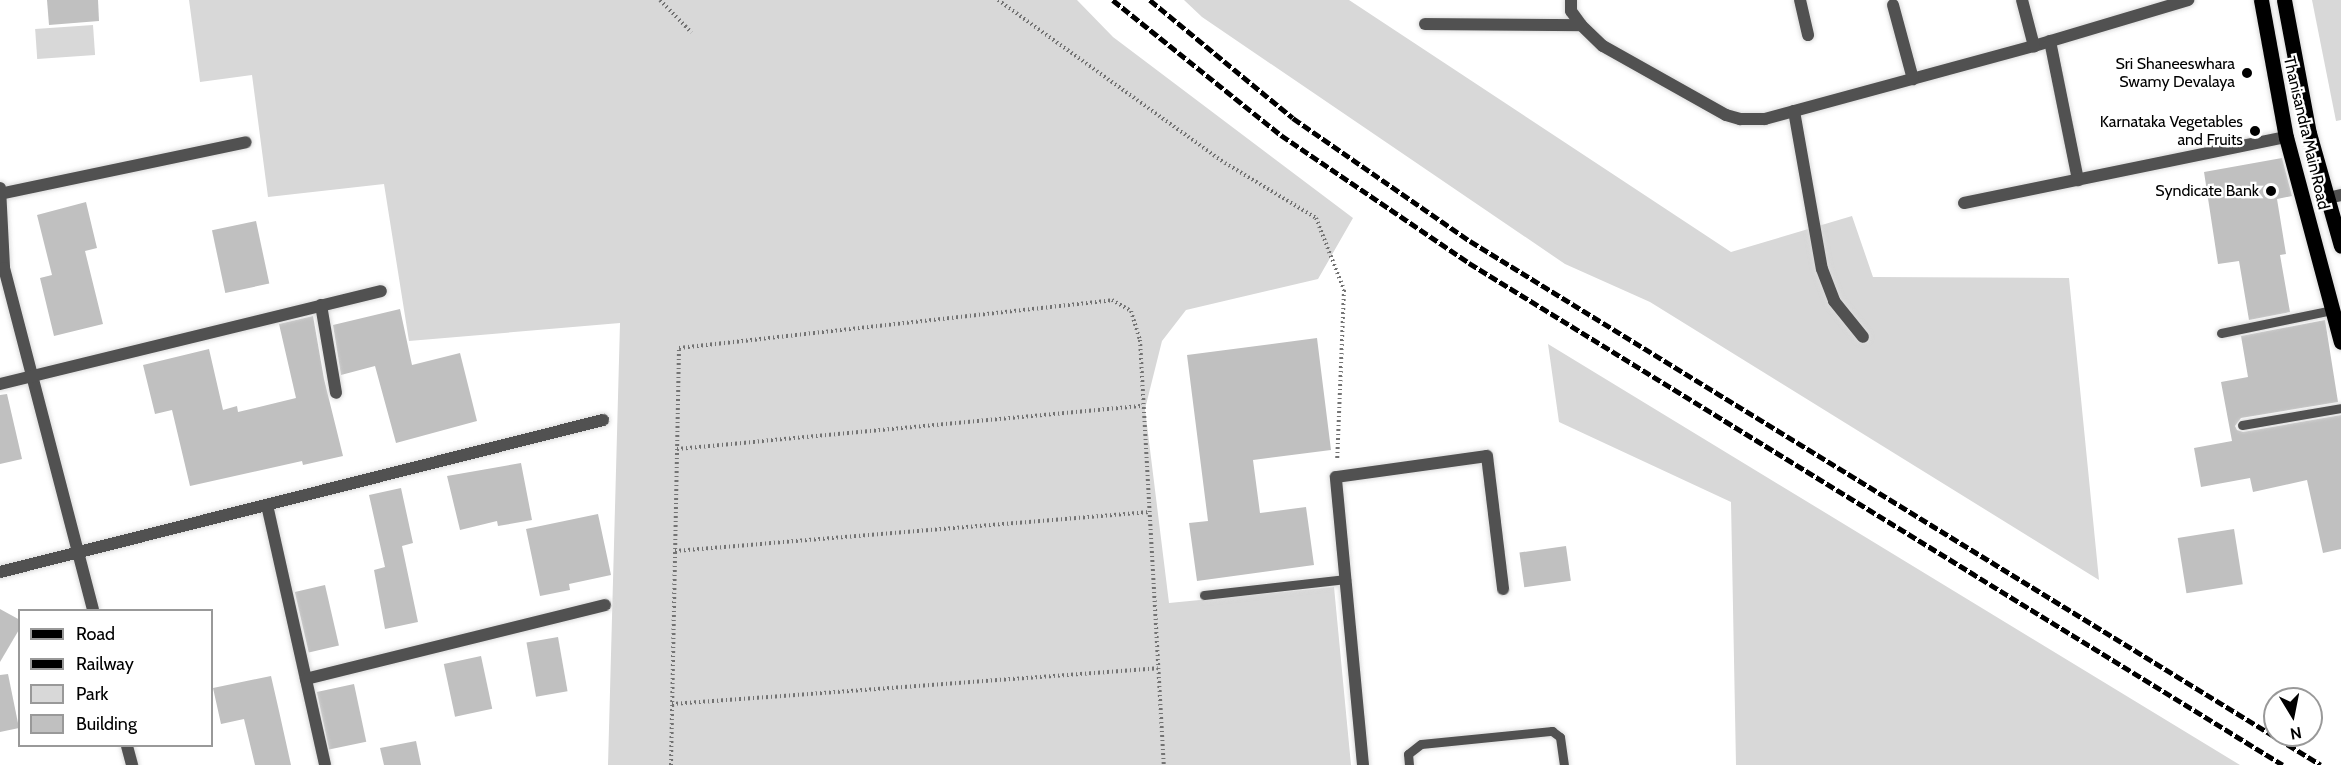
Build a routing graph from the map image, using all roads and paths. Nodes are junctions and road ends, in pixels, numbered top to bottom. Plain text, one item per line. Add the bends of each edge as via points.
1 (660, 0) edge
2 (998, 0) edge
3 (1571, 0) edge
4 (1800, 0) edge
5 (2022, 0) edge
6 (2188, 0) edge
7 (2261, 0) edge
8 (2284, 0) edge
9 (1893, 5) dead end
10 (2156, 5) edge
11 (1425, 24) dead end
12 (1581, 25) junction
13 (691, 32) dead end
14 (1808, 35) dead end
15 (2050, 41) junction
16 (2034, 46) junction
17 (1913, 79) junction
18 (1794, 111) junction
19 (2286, 138) junction
20 (246, 142) dead end
21 (2078, 180) junction
22 (0, 188) edge
23 (0, 194) edge
24 (2334, 197) edge
25 (1964, 203) dead end
26 (2341, 246) edge
27 (381, 291) dead end
28 (321, 305) junction
29 (2332, 310) junction
30 (2221, 333) dead end
31 (1863, 337) dead end
32 (2341, 342) edge
33 (32, 376) junction
34 (0, 384) edge
35 (336, 393) dead end
36 (1143, 406) junction
37 (2341, 408) edge
38 (603, 420) dead end
39 (2242, 425) dead end
40 (677, 449) junction
41 (1336, 477) junction
42 (267, 505) junction
43 (1149, 512) junction
44 (675, 551) junction
45 (79, 553) junction
46 (0, 572) edge
47 (1346, 579) junction
48 (1503, 590) dead end
49 (1204, 595) dead end
50 (605, 605) dead end
51 (93, 609) edge
52 (1158, 668) junction
53 (306, 679) junction
54 (672, 704) junction
55 (127, 747) edge
56 (132, 765) edge
57 (325, 765) edge
58 (671, 765) edge
59 (1164, 765) edge
60 (1363, 765) edge
61 (1409, 765) edge
62 (1564, 765) edge

1 - 13 path
2 - 41 path via 1225,163 1316,218 1344,290
3 - 12 street via 1571,11
4 - 14 street
5 - 16 street
6 - 10 street
7 - 19 main road, Thanisandra Main Road
8 - 24 main road, Thanisandra Main Road via 2307,122
9 - 17 street
10 - 15 street
11 - 12 street
12 - 18 street via 1603,46 1726,115 1765,119
15 - 16 street
15 - 21 street
16 - 17 street
17 - 18 street
18 - 31 street via 1822,269 1834,301
19 - 21 street
19 - 29 main road, Thanisandra Main Road
20 - 23 street
21 - 25 street
22 - 23 street
23 - 33 street via 4,268
24 - 26 main road, Thanisandra Main Road
27 - 28 street
28 - 33 street
28 - 35 street
29 - 30 lane
29 - 32 main road, Thanisandra Main Road
33 - 34 street
33 - 45 street
36 - 40 path
36 - 40 path via 1140,340 1131,311 1112,300 679,348
36 - 43 path
37 - 39 lane
38 - 42 street
40 - 44 path
41 - 47 street
41 - 48 street via 1488,457
42 - 45 street
42 - 53 street
43 - 44 path
43 - 52 path
44 - 54 path
45 - 46 street
45 - 51 street
47 - 49 lane
47 - 60 street
50 - 53 street
52 - 54 path
52 - 59 path
53 - 57 street
54 - 58 path
55 - 56 street
61 - 62 lane via 1407,754 1420,744 1552,731 1560,737

